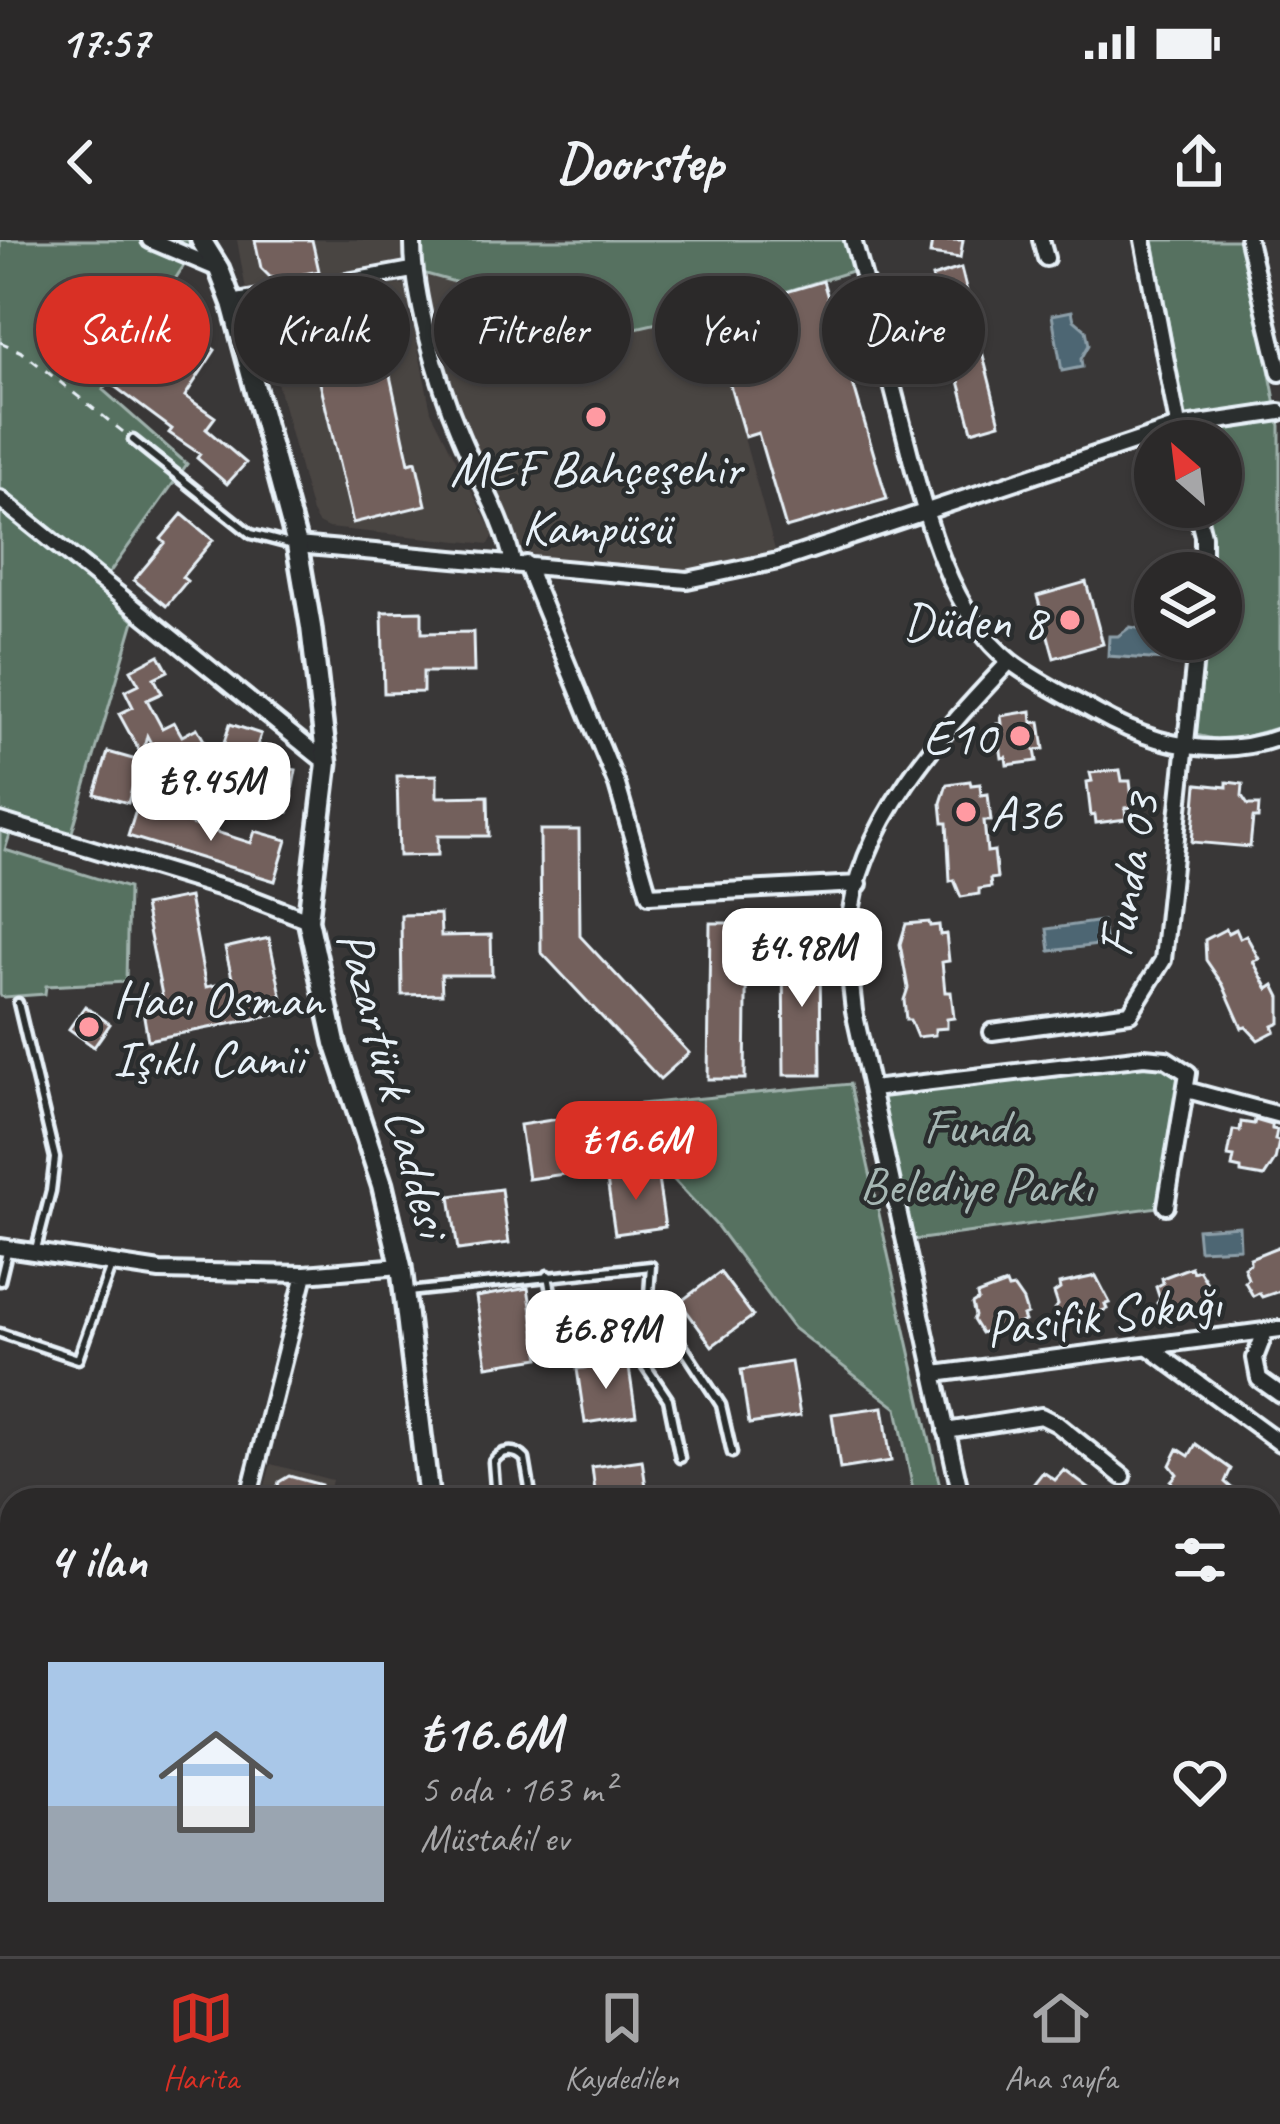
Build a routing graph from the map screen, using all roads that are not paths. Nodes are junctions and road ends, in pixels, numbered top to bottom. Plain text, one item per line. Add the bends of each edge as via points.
1 (149, 240) edge
2 (201, 240) edge
3 (220, 240) edge
4 (413, 240) edge
5 (853, 240) edge
6 (1041, 240) edge
7 (1142, 240) edge
8 (1248, 240) edge
9 (1046, 258) dead end
10 (219, 269) junction
11 (412, 270) junction
12 (232, 303) junction
13 (1280, 373) edge
14 (1280, 412) edge
15 (1176, 420) edge
16 (1242, 420) edge
17 (133, 440) road end
18 (1134, 448) edge
19 (0, 499) edge
20 (925, 511) junction
21 (297, 545) junction
22 (519, 564) junction
23 (1195, 660) edge
24 (1010, 661) junction
25 (1280, 737) edge
26 (1186, 750) junction
27 (327, 763) junction
28 (0, 821) edge
29 (859, 884) junction
30 (308, 920) junction
31 (18, 1003) dead end
32 (992, 1032) dead end
33 (872, 1089) junction
34 (1187, 1090) junction
35 (1280, 1115) edge
36 (1166, 1206) dead end
37 (4, 1247) edge
38 (35, 1252) junction
39 (111, 1266) junction
40 (400, 1266) junction
41 (304, 1274) junction
42 (548, 1275) junction
43 (0, 1281) edge
44 (404, 1292) junction
45 (1272, 1330) edge
46 (0, 1333) edge
47 (1150, 1348) junction
48 (935, 1374) junction
49 (1280, 1394) edge
50 (946, 1431) junction
51 (1280, 1443) edge
52 (732, 1453) dead end
53 (680, 1459) dead end
54 (1123, 1477) dead end
55 (251, 1488) edge
56 (428, 1488) edge
57 (495, 1488) edge
58 (530, 1488) edge
59 (959, 1488) edge

1 - 10 street
2 - 10 street, Pazartürk Caddesi
3 - 10 street, Pazartürk Caddesi
4 - 11 street
5 - 20 street
6 - 9 street
7 - 15 street
8 - 13 street
10 - 12 street, Pazartürk Caddesi
11 - 12 street
11 - 22 street via 459,434
12 - 21 street, Pazartürk Caddesi
14 - 16 street
17 - 21 lane via 251,534
18 - 20 street
19 - 27 street
20 - 22 street via 712,577
20 - 24 street via 952,582
21 - 22 street
21 - 27 street, Pazartürk Caddesi
22 - 29 street via 617,785 649,895
23 - 26 street, Funda 03
24 - 26 street via 1114,723
24 - 29 street via 915,768
25 - 26 street
26 - 32 street, Funda 03 via 1156,975 1130,1012
27 - 30 street, Pazartürk Caddesi
28 - 30 street
29 - 33 street via 848,961
30 - 40 street, Pazartürk Caddesi via 334,1043
31 - 38 lane via 55,1158
33 - 34 street via 1144,1057 1188,1073
33 - 48 street
34 - 35 street
34 - 36 street
37 - 38 street
37 - 43 lane
38 - 39 street
39 - 41 street
39 - 46 lane via 78,1359
40 - 41 street
40 - 44 street, Pazartürk Caddesi
41 - 55 street
42 - 44 lane
42 - 52 lane via 651,1266 649,1295 721,1405
42 - 53 lane via 558,1332 604,1323 620,1328 668,1399
44 - 56 street, Pazartürk Caddesi
45 - 47 street, Pasifik Sokağı
45 - 49 street via 1255,1358 1259,1379
47 - 48 street, Pasifik Sokağı
47 - 51 street
48 - 50 street
50 - 54 street via 1041,1416
50 - 59 street
57 - 58 lane via 493,1462 515,1452 525,1459

